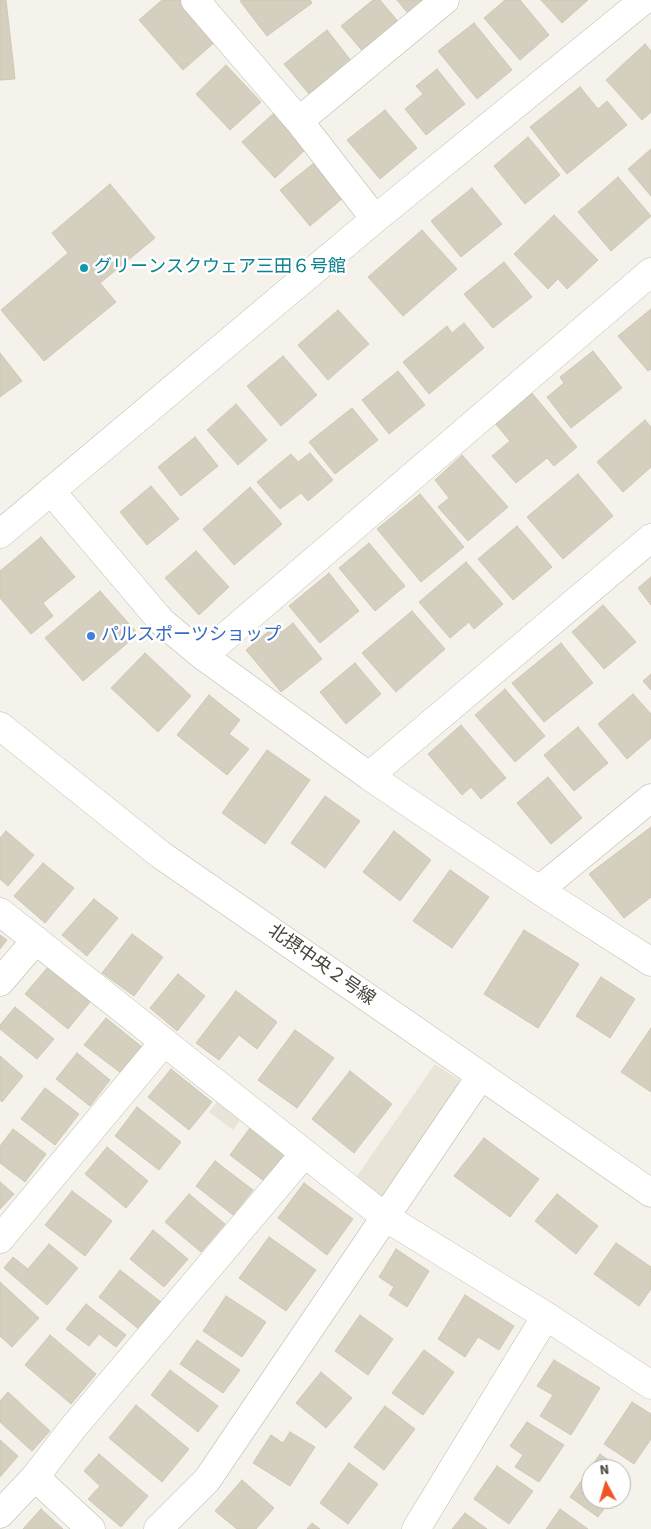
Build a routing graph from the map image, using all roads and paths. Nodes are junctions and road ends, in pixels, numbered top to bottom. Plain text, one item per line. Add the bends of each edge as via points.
1 (195, 0) edge
2 (445, 0) edge
3 (644, 0) edge
4 (299, 121) junction
5 (375, 220) junction
6 (651, 272) edge
7 (51, 491) junction
8 (0, 534) edge
9 (651, 538) edge
10 (203, 656) junction
11 (0, 726) edge
12 (369, 776) junction
13 (651, 798) edge
14 (540, 890) junction
15 (0, 912) edge
16 (36, 940) junction
17 (651, 962) edge
18 (0, 982) edge
19 (164, 1042) junction
20 (480, 1077) junction
21 (304, 1154) junction
22 (651, 1193) edge
23 (385, 1217) junction
24 (0, 1239) edge
25 (546, 1316) junction
26 (651, 1385) edge
27 (35, 1477) junction
28 (0, 1514) edge
29 (91, 1529) edge
30 (158, 1529) edge
31 (416, 1529) edge

1 - 4 street
2 - 4 street
3 - 5 street
4 - 5 street
5 - 7 street
6 - 10 street
7 - 8 street
7 - 10 street via 162,622
9 - 12 street
10 - 12 street
11 - 20 street, 北摂中央２号線 via 161,855
12 - 14 street
13 - 14 street
14 - 17 street
15 - 16 street
16 - 18 street
16 - 19 street
19 - 21 street
19 - 24 street
20 - 22 street, 北摂中央２号線
20 - 23 street
21 - 23 street
21 - 27 street
23 - 25 street
23 - 30 street via 207,1480
25 - 26 street
25 - 31 street
27 - 28 street
27 - 29 street

